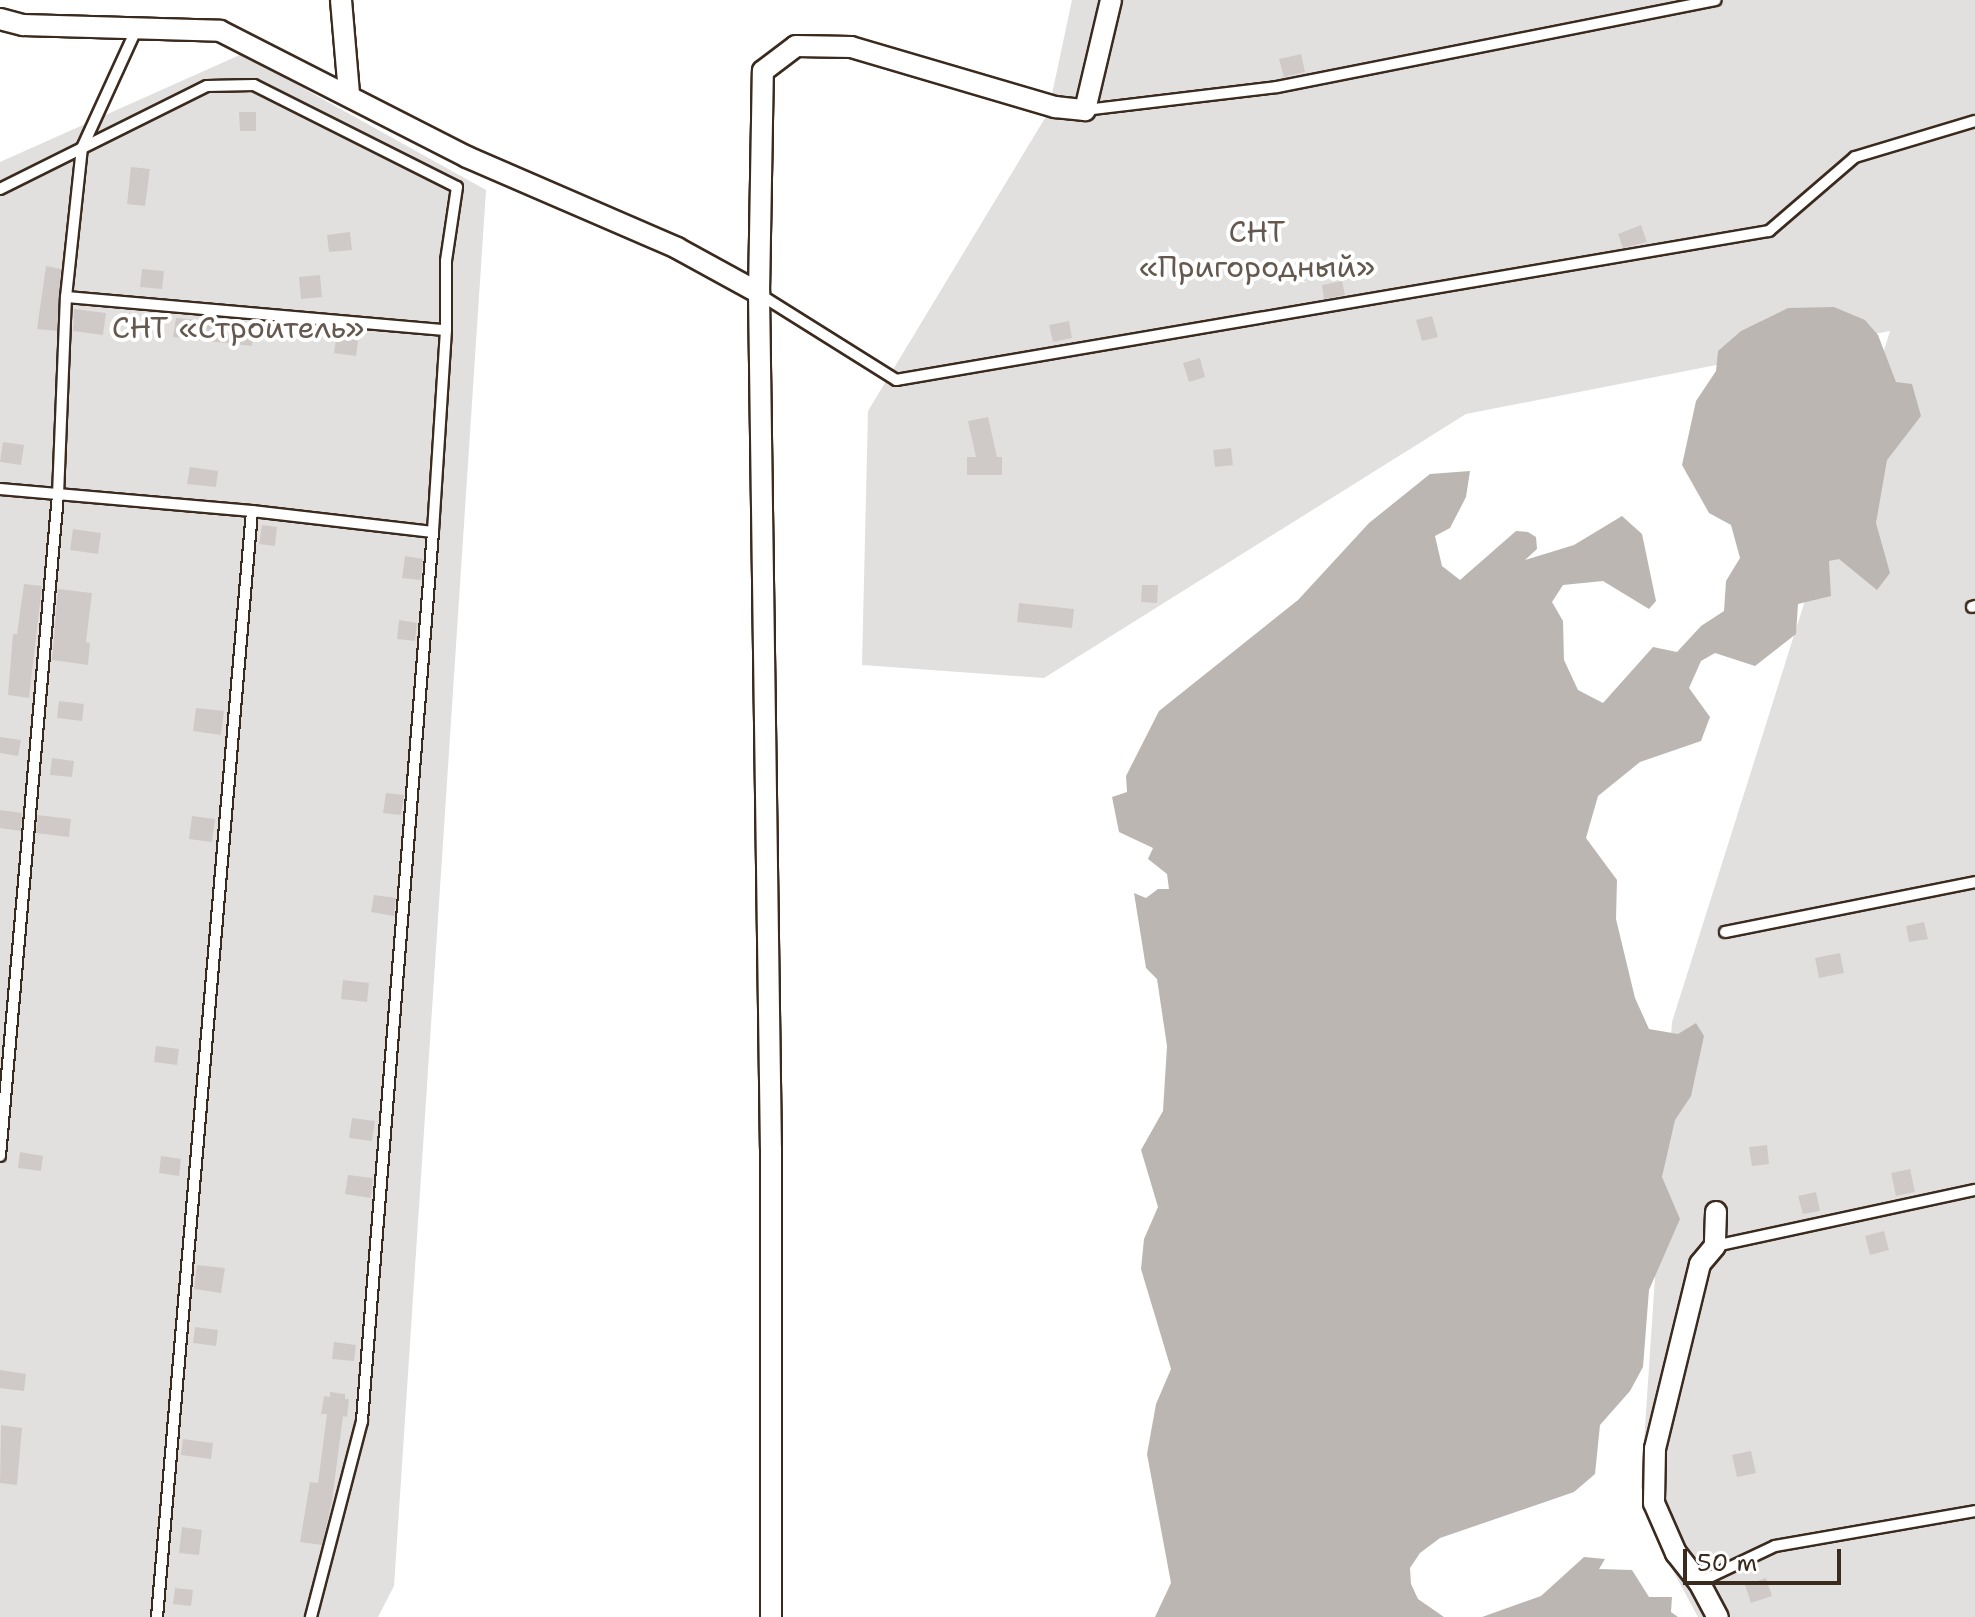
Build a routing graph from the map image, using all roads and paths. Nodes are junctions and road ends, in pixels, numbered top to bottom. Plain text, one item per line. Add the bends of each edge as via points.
1 (341, 0) edge
2 (1111, 0) edge
3 (1715, 0) edge
4 (0, 19) edge
5 (136, 30) junction
6 (349, 94) junction
7 (1085, 110) junction
8 (1975, 121) edge
9 (82, 148) junction
10 (0, 189) edge
11 (759, 293) junction
12 (66, 297) junction
13 (446, 330) junction
14 (0, 489) edge
15 (58, 495) junction
16 (252, 511) junction
17 (433, 532) junction
18 (1975, 882) edge
19 (1725, 932) dead end
20 (0, 1156) edge
21 (1975, 1190) edge
22 (1716, 1212) dead end
23 (1715, 1246) junction
24 (1975, 1511) edge
25 (1699, 1582) junction
26 (157, 1617) edge
27 (311, 1617) edge
28 (771, 1617) edge
29 (1718, 1617) edge

1 - 6 street
2 - 7 street
3 - 7 lane via 1277,87
4 - 5 street via 23,25
5 - 6 street via 220,31
5 - 9 lane
6 - 11 street via 467,157 677,248
7 - 11 street via 1055,107 851,47 796,46 763,71
8 - 11 lane via 1855,157 1769,231 896,380
9 - 10 lane
9 - 12 lane
9 - 13 lane via 207,86 254,85 457,187 446,261
11 - 28 street via 771,1149
12 - 13 lane
12 - 15 lane
13 - 17 lane
14 - 15 lane
15 - 16 lane
15 - 20 lane
16 - 17 lane
16 - 26 lane
17 - 27 lane via 362,1421
18 - 19 lane
21 - 23 lane
22 - 23 street
23 - 25 street via 1700,1264 1655,1449 1654,1503 1676,1553
24 - 25 lane via 1775,1546
25 - 29 street

